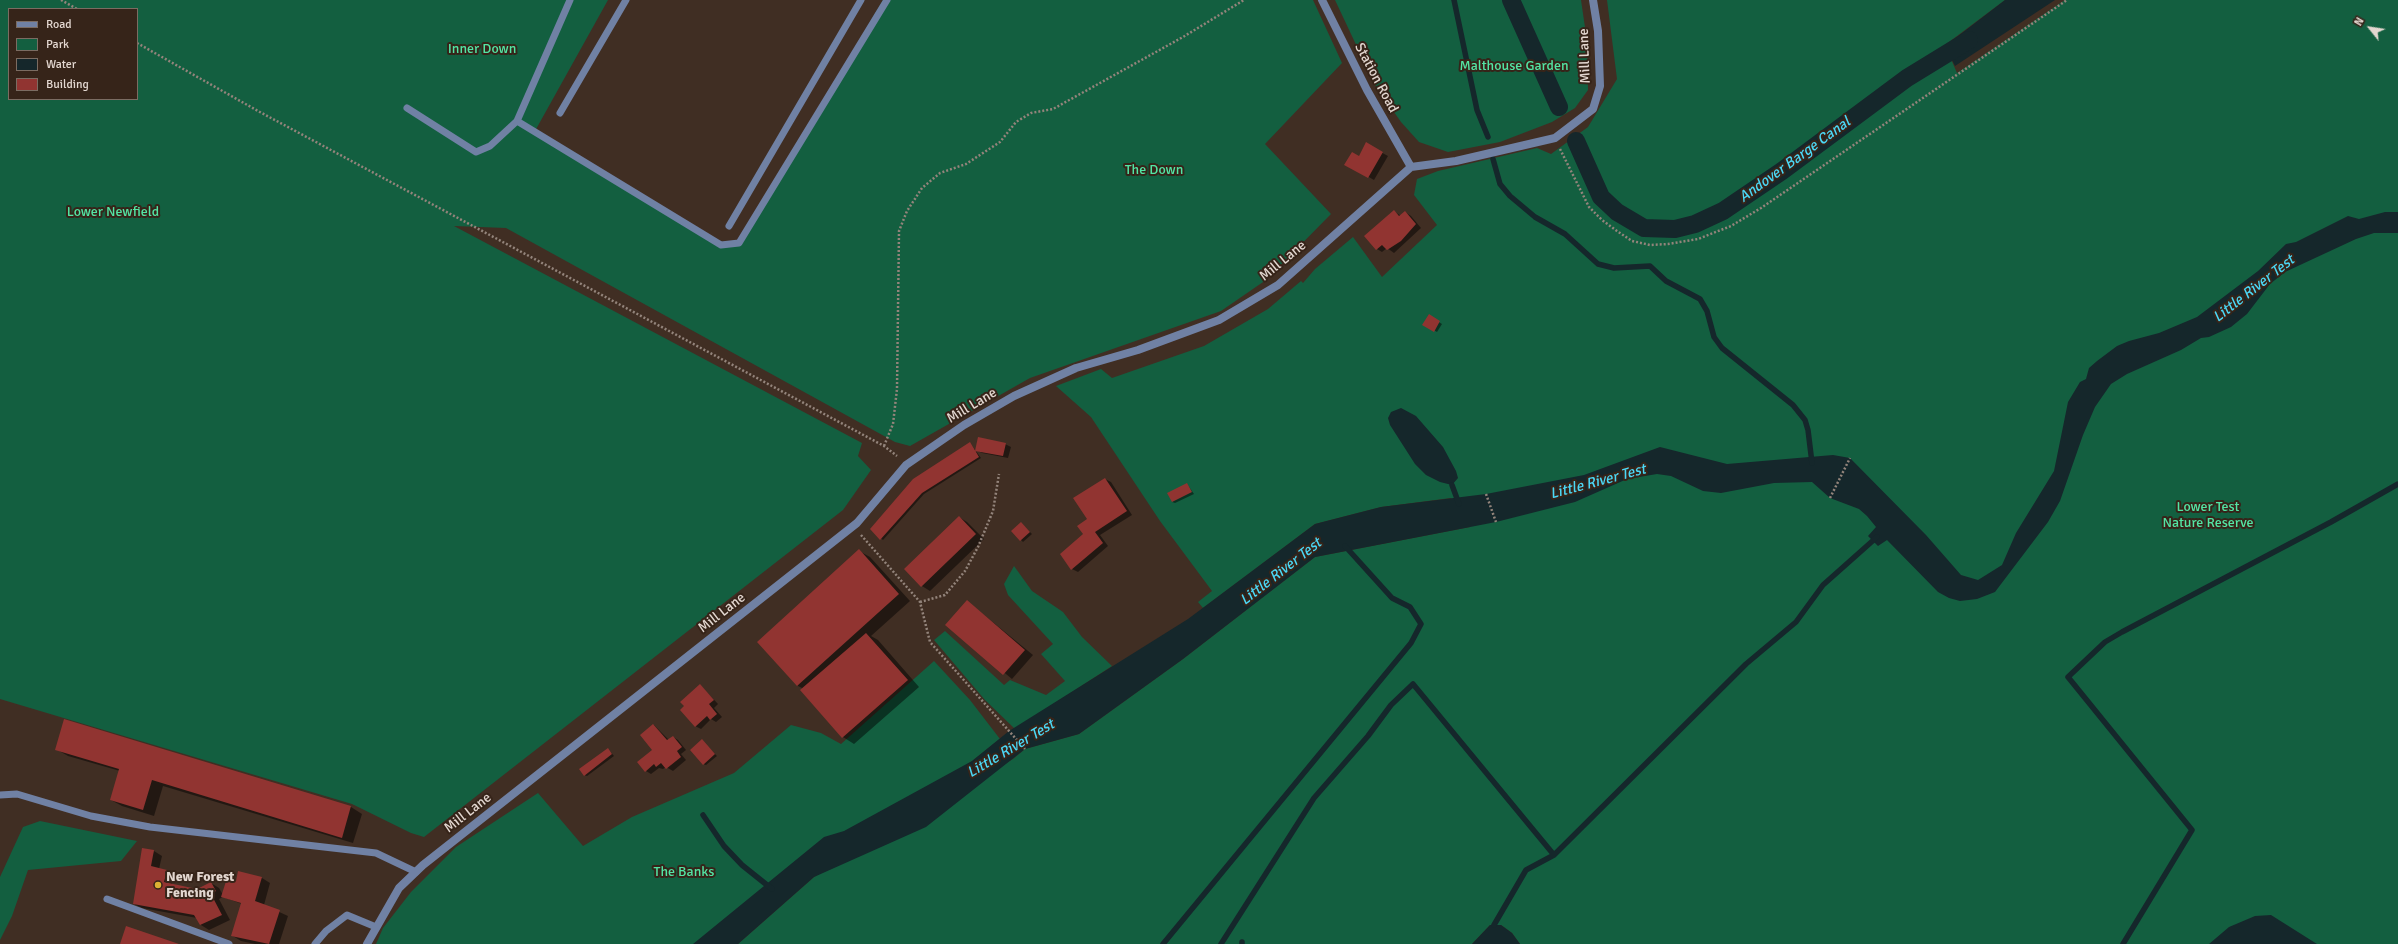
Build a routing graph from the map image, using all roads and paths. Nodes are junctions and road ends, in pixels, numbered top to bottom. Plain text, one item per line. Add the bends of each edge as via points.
1 (61, 0) edge
2 (570, 0) edge
3 (626, 0) edge
4 (861, 0) edge
5 (887, 0) edge
6 (1244, 0) edge
7 (1322, 0) edge
8 (1593, 0) edge
9 (2067, 0) edge
10 (75, 8) edge
11 (138, 44) edge
12 (408, 108) dead end
13 (560, 112) dead end
14 (517, 121) junction
15 (1555, 138) junction
16 (1411, 167) junction
17 (728, 226) dead end
18 (884, 446) junction
19 (1850, 458) dead end
20 (906, 465) junction
21 (999, 474) dead end
22 (1486, 494) dead end
23 (1830, 498) dead end
24 (1496, 522) dead end
25 (863, 537) dead end
26 (920, 602) junction
27 (1025, 749) dead end
28 (0, 795) edge
29 (416, 872) junction
30 (107, 899) dead end
31 (376, 927) junction
32 (230, 944) edge
33 (315, 944) edge
34 (368, 944) edge

1 - 10 path
2 - 14 lane
3 - 13 lane
4 - 17 lane
5 - 14 lane via 739,243 721,245
6 - 18 path via 1053,109 1031,112 1016,122 1000,142 966,164 940,173 922,188 907,211 899,231 897,389 892,424
7 - 16 street, Station Road via 1357,71
8 - 15 street, Mill Lane via 1598,31 1600,86 1593,110
9 - 15 path via 1761,208 1731,226 1698,239 1650,245 1632,240 1602,220 1589,207
11 - 18 path
12 - 14 lane via 476,152 490,146
15 - 16 street, Mill Lane via 1456,161
16 - 20 street, Mill Lane via 1278,286 1219,320 1138,350 1076,368 1014,396 964,425
18 - 20 path
19 - 23 path
20 - 29 street, Mill Lane via 857,523
21 - 26 path via 993,511 965,571 945,595
22 - 24 path
25 - 26 path
26 - 27 path via 930,642
28 - 29 lane via 17,794 91,816 150,827 376,853
29 - 31 street, Mill Lane via 399,888
30 - 32 lane
31 - 33 lane via 347,915 326,931
31 - 34 street, Mill Lane

